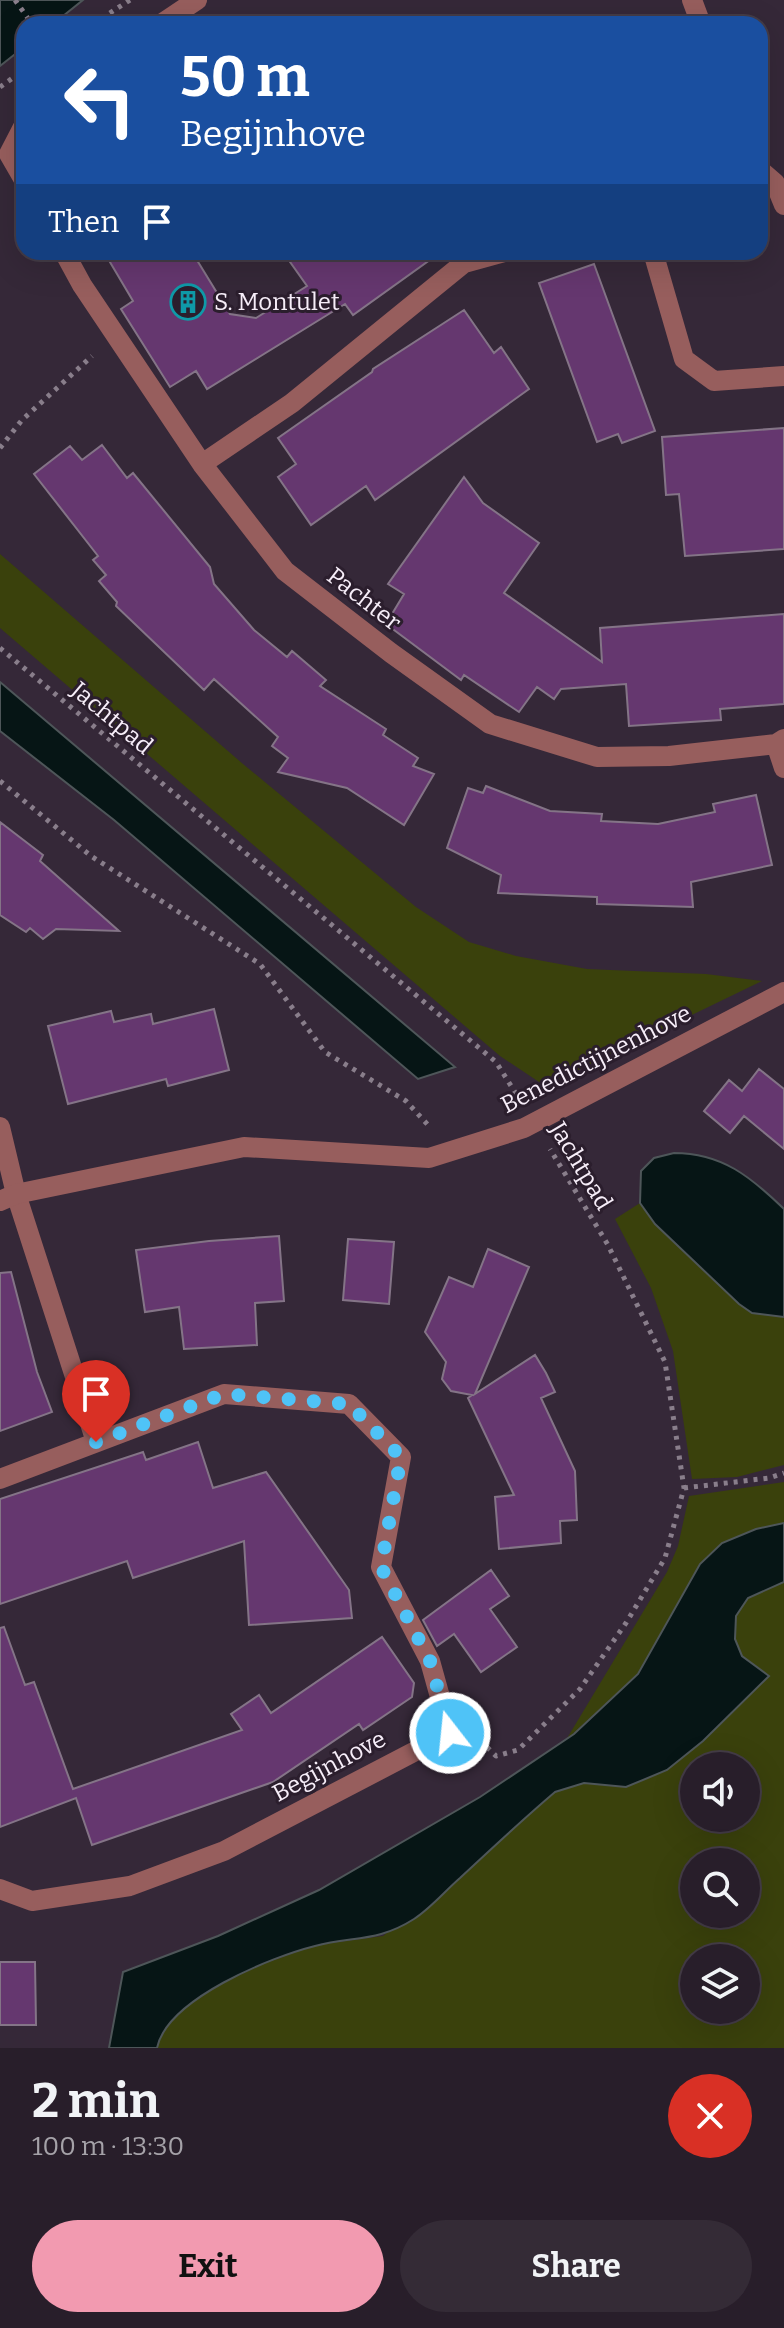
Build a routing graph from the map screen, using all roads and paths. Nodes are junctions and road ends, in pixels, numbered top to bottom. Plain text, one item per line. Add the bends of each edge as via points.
1 (130, 0) edge
2 (197, 0) edge
3 (105, 16) edge
4 (173, 16) edge
5 (16, 140) edge
6 (16, 166) edge
7 (768, 177) edge
8 (784, 205) edge
9 (68, 260) edge
10 (475, 260) edge
11 (655, 260) edge
12 (115, 335) junction
13 (784, 376) edge
14 (0, 448) edge
15 (202, 464) junction
16 (0, 648) edge
17 (780, 741) edge
18 (784, 768) edge
19 (0, 781) edge
20 (784, 992) edge
21 (534, 1122) junction
22 (0, 1127) edge
23 (452, 1151) junction
24 (8, 1198) edge
25 (96, 1442) junction
26 (784, 1473) edge
27 (0, 1479) edge
28 (684, 1488) junction
29 (450, 1733) junction
30 (0, 1889) edge

1 - 3 path
2 - 4 street
5 - 6 street via 9,154
7 - 8 street
9 - 12 street, Pachter
10 - 15 street via 464,263 292,403
11 - 13 street via 684,359 714,381
12 - 14 path via 22,420
12 - 15 street, Pachter
15 - 17 street, Pachter via 285,571 490,724 597,757 669,756
16 - 21 path, Jachtpad via 496,1062
17 - 18 street
19 - 23 path via 91,856 260,964 325,1052 406,1101
20 - 21 street, Benedictijnenhove
21 - 23 street, Benedictijnenhove
21 - 28 path, Jachtpad via 608,1245 665,1362
22 - 24 street
23 - 24 street, Benedictijnenhove via 429,1158 244,1147
24 - 25 street
25 - 27 street
25 - 29 street via 224,1394 349,1404 401,1457 381,1567 430,1661
26 - 28 path
28 - 29 path, Jachtpad via 665,1558 580,1689 518,1750 496,1756 475,1736
29 - 30 street, Begijnhove via 224,1851 130,1886 32,1901

